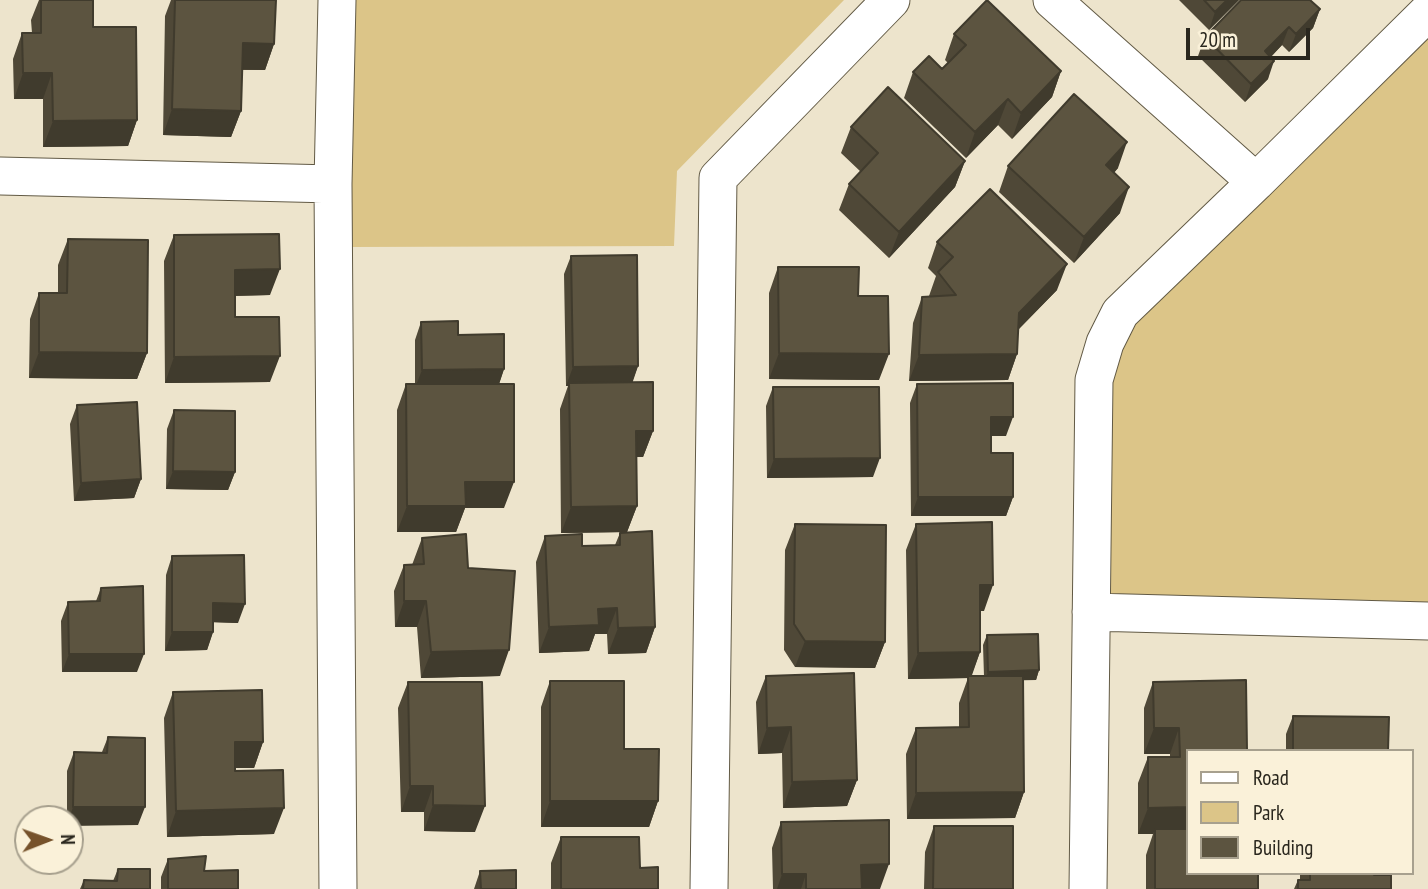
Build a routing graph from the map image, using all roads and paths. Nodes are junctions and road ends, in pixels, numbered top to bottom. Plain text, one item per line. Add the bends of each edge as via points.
1 (337, 0) edge
2 (891, 0) edge
3 (1052, 0) edge
4 (1428, 12) edge
5 (0, 176) edge
6 (1256, 181) junction
7 (333, 184) junction
8 (1091, 612) junction
9 (1428, 621) edge
10 (338, 889) edge
11 (709, 889) edge
12 (1088, 889) edge

1 - 7 street
2 - 11 street via 718,178
3 - 6 street
4 - 6 street
5 - 7 street
6 - 8 street via 1120,313 1105,343 1094,380
7 - 10 street
8 - 9 street
8 - 12 street

